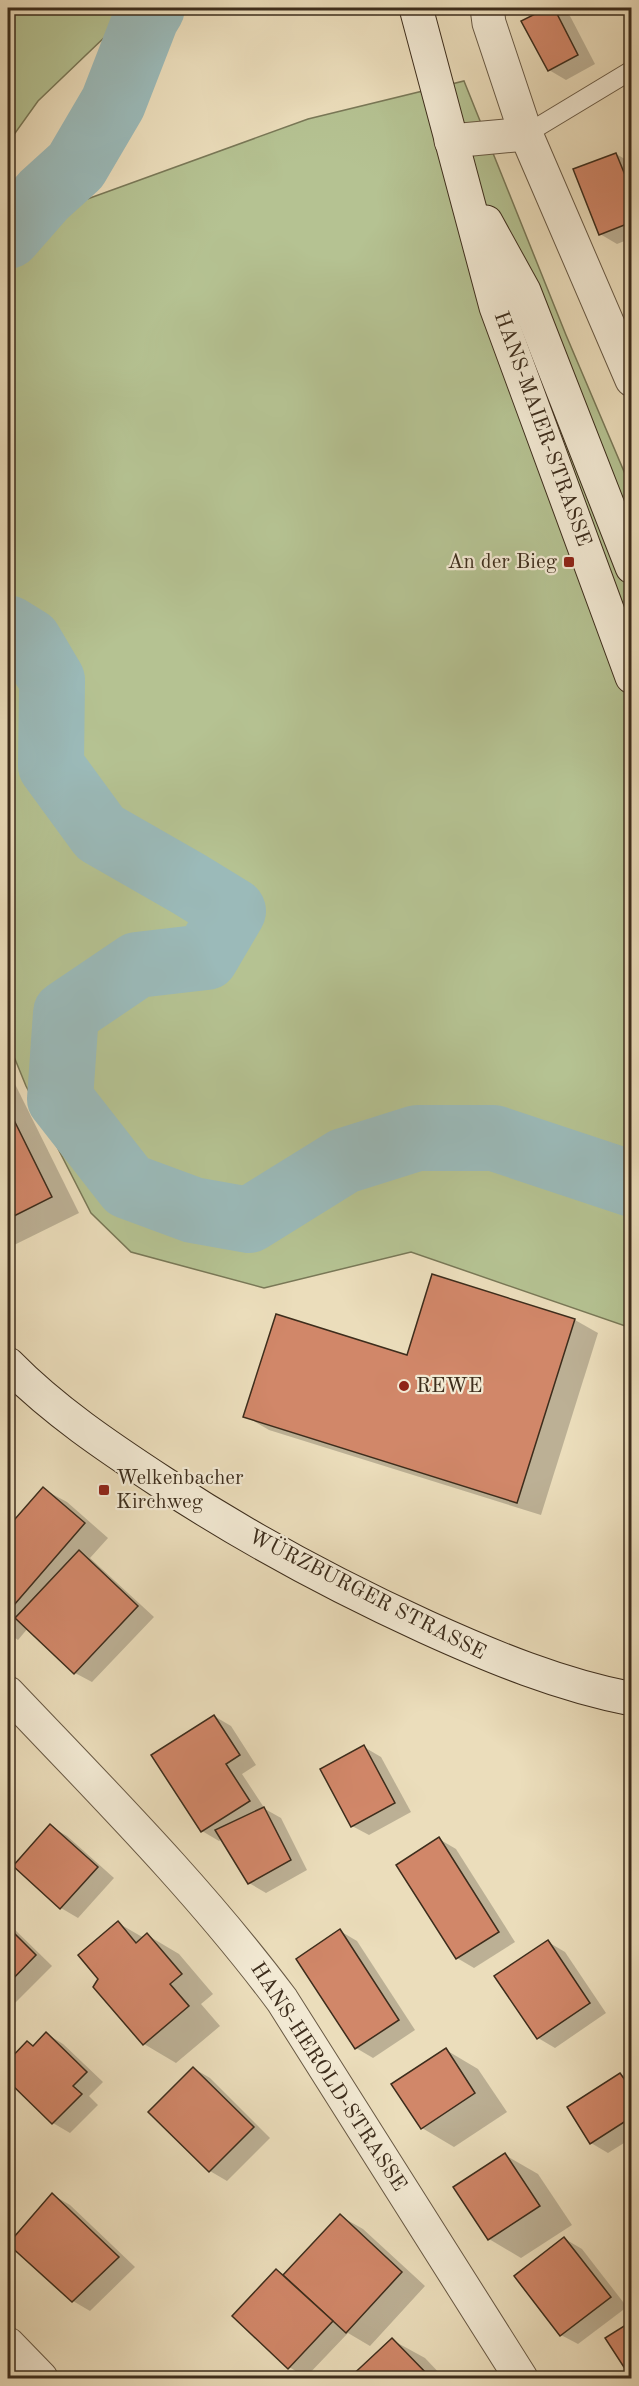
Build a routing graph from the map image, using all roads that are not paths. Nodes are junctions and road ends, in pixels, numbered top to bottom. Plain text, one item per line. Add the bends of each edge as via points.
1 (416, 8) edge
2 (487, 8) edge
3 (632, 70) edge
4 (526, 134) junction
5 (451, 141) junction
6 (462, 178) junction
7 (632, 380) edge
8 (632, 567) edge
9 (632, 677) edge
10 (8, 1364) edge
11 (8, 1693) edge
12 (632, 1700) edge
13 (8, 2344) edge
14 (41, 2379) edge
15 (520, 2379) edge

1 - 5 street, HANS-MAIER-STRASSE
2 - 4 street
3 - 4 lane
4 - 5 street
4 - 7 street
5 - 6 street, HANS-MAIER-STRASSE
6 - 8 street, HANS-MAIER-STRASSE via 525,291
6 - 9 street, HANS-MAIER-STRASSE via 496,307
10 - 12 street, WÜRZBURGER STRASSE via 53,1406 125,1458 288,1560 496,1659
11 - 15 street, HANS-HEROLD-STRASSE via 178,1872 282,2000
13 - 14 street

